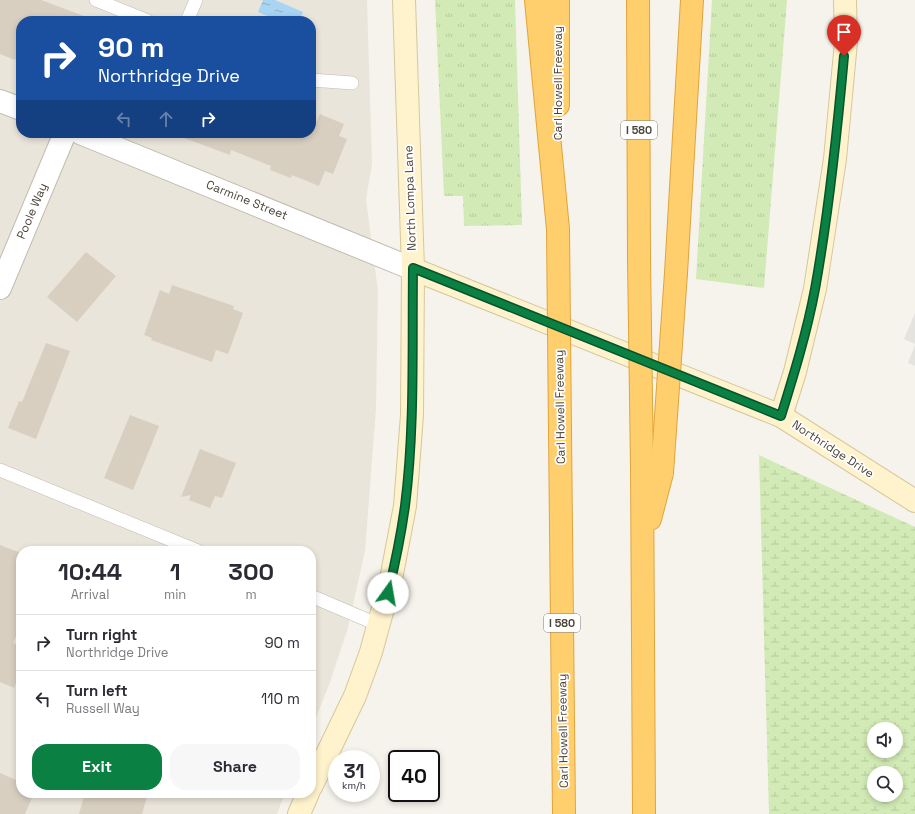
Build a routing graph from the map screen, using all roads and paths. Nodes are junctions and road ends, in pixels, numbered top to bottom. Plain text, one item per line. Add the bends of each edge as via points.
1 (96, 0) edge
2 (196, 0) edge
3 (404, 0) edge
4 (536, 0) edge
5 (558, 0) edge
6 (638, 0) edge
7 (692, 0) edge
8 (845, 0) edge
9 (136, 16) edge
10 (189, 16) edge
11 (316, 80) edge
12 (352, 83) dead end
13 (0, 101) edge
14 (16, 107) edge
15 (63, 138) edge
16 (92, 138) edge
17 (558, 228) junction
18 (413, 268) junction
19 (0, 288) edge
20 (781, 416) junction
21 (0, 470) edge
22 (652, 470) junction
23 (915, 501) edge
24 (186, 546) edge
25 (316, 598) edge
26 (379, 625) junction
27 (316, 777) edge
28 (306, 798) edge
29 (299, 814) edge
30 (564, 814) edge
31 (644, 814) edge

1 - 9 lane
2 - 10 lane
3 - 18 street, North Lompa Lane
4 - 17 highway
5 - 17 highway, Carl Howell Freeway / I 580
6 - 22 highway, I 580, bridge via 639,259
7 - 22 highway, bridge via 676,273
8 - 20 street via 846,42 835,159 815,289 795,372
11 - 12 lane
13 - 14 street
15 - 19 street, Poole Way
16 - 18 street, Carmine Street
17 - 30 highway, Carl Howell Freeway / I 580, bridge
18 - 20 street, Northridge Drive
18 - 26 street, North Lompa Lane via 412,415 407,485 398,547
20 - 23 street, Northridge Drive
21 - 24 lane
22 - 31 highway via 642,549
25 - 26 lane
26 - 27 street, North Lompa Lane via 355,696
28 - 29 street

